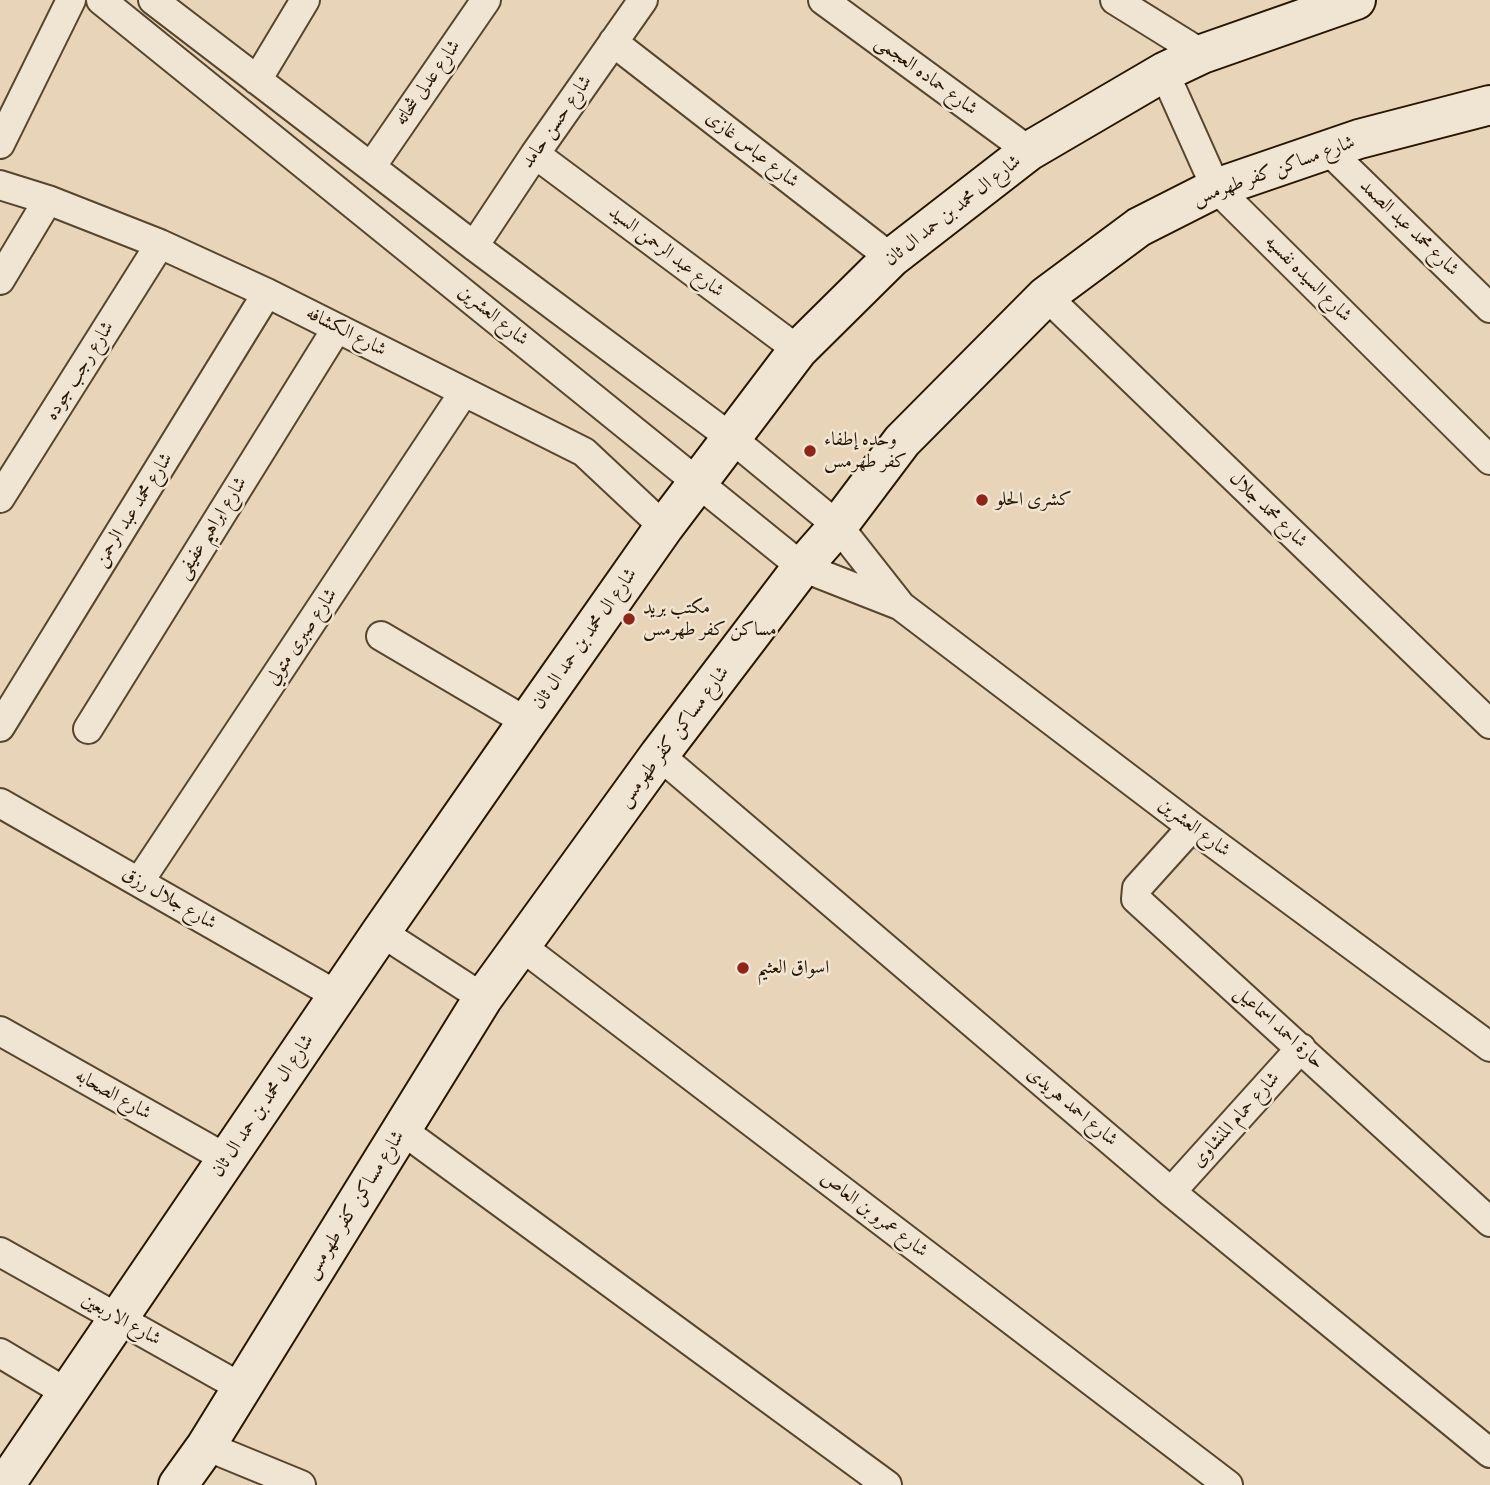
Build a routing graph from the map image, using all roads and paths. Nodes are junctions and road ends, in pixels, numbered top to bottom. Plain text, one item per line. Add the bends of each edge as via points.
1 (71, 0) edge
2 (102, 0) edge
3 (305, 0) edge
4 (486, 0) edge
5 (643, 0) edge
6 (823, 0) edge
7 (1115, 0) edge
8 (1356, 0) edge
9 (170, 6) edge
10 (613, 42) junction
11 (1202, 54) junction
12 (1164, 72) junction
13 (257, 80) junction
14 (1484, 114) edge
15 (0, 144) edge
16 (1328, 149) junction
17 (1029, 151) junction
18 (535, 154) junction
19 (371, 167) junction
20 (0, 185) edge
21 (1216, 188) junction
22 (48, 200) junction
23 (160, 244) junction
24 (474, 246) junction
25 (891, 258) junction
26 (0, 280) edge
27 (267, 293) junction
28 (1046, 296) junction
29 (1490, 308) edge
30 (337, 328) junction
31 (798, 350) junction
32 (464, 392) junction
33 (730, 437) junction
34 (1490, 460) edge
35 (697, 481) junction
36 (0, 498) edge
37 (838, 526) junction
38 (664, 527) junction
39 (802, 567) junction
40 (901, 606) junction
41 (381, 636) dead end
42 (527, 722) junction
43 (1490, 724) edge
44 (0, 727) edge
45 (88, 729) dead end
46 (659, 755) junction
47 (0, 803) edge
48 (1192, 827) junction
49 (139, 882) junction
50 (381, 932) junction
51 (521, 946) junction
52 (338, 996) junction
53 (483, 998) junction
54 (0, 1031) edge
55 (1490, 1047) edge
56 (1301, 1048) junction
57 (402, 1130) junction
58 (227, 1159) junction
59 (1171, 1192) junction
60 (1490, 1222) edge
61 (0, 1252) edge
62 (118, 1319) junction
63 (0, 1353) edge
64 (242, 1388) junction
65 (67, 1393) junction
66 (206, 1446) junction
67 (1490, 1453) edge
68 (1219, 1482) edge
69 (5, 1485) edge
70 (178, 1485) edge
71 (301, 1485) edge
72 (887, 1485) edge

1 - 15 street
2 - 35 street, شارع العشرين
3 - 13 street
4 - 19 street, شارع عدلى شحاته
5 - 10 street, شارع حسن حامد
6 - 17 street, شارع حماده العجمى
7 - 11 street
8 - 11 street, شارع ال محمد بن حمد ال ثان
9 - 13 street, شارع العشرين
10 - 18 street, شارع حسن حامد
10 - 25 street, شارع عباس غازى
11 - 12 street, شارع ال محمد بن حمد ال ثان
12 - 17 street, شارع ال محمد بن حمد ال ثان
12 - 21 street, شارع السيده نفسيه
13 - 19 street, شارع العشرين
14 - 16 street, شارع مساكن كفر طهرمس
16 - 21 street, شارع مساكن كفر طهرمس
16 - 29 street, شارع محمد عبد الصمد
17 - 25 street, شارع ال محمد بن حمد ال ثان
18 - 24 street, شارع حسن حامد
18 - 31 street, شارع عبد الرحمن السيد
19 - 24 street, شارع العشرين
20 - 22 street, شارع الكشافه
21 - 28 street, شارع مساكن كفر طهرمس via 1139,227
21 - 34 street, شارع السيده نفسيه
22 - 23 street, شارع الكشافه
22 - 26 street
23 - 27 street, شارع الكشافه
23 - 36 street, شارع رجب جوده
24 - 33 street, شارع العشرين
25 - 31 street, شارع ال محمد بن حمد ال ثان
27 - 30 street, شارع الكشافه
27 - 44 street, شارع محمد عبد الرحمن
28 - 37 street, شارع مساكن كفر طهرمس via 902,441
28 - 43 street, شارع محمد جلال
30 - 32 street, شارع الكشافه
30 - 45 street, شارع ابراهيم عفيفى
31 - 33 street, شارع ال محمد بن حمد ال ثان
32 - 38 street, شارع الكشافه via 584,452
32 - 49 street, شارع صبرى متولي
33 - 35 street, شارع ال محمد بن حمد ال ثان
33 - 37 street, شارع العشرين
35 - 38 street, شارع ال محمد بن حمد ال ثان
35 - 39 street, شارع العشرين
37 - 39 street, شارع مساكن كفر طهرمس
37 - 40 street, شارع العشرين
38 - 42 street, شارع ال محمد بن حمد ال ثان
39 - 40 street, شارع العشرين
39 - 46 street, شارع مساكن كفر طهرمس
40 - 48 street, شارع العشرين
41 - 42 street
42 - 50 street, شارع ال محمد بن حمد ال ثان
46 - 51 street, شارع مساكن كفر طهرمس
46 - 59 street, شارع احمد هريدى
47 - 49 street, شارع جلال رزق
48 - 55 street, شارع العشرين
48 - 56 street, حارة احمد اسماعيل via 1137,888 1136,899
49 - 52 street, شارع جلال رزق
50 - 52 street, شارع ال محمد بن حمد ال ثان
50 - 53 street
51 - 53 street, شارع مساكن كفر طهرمس
51 - 68 street, شارع عمرو بن العاص
52 - 58 street, شارع ال محمد بن حمد ال ثان
53 - 57 street, شارع مساكن كفر طهرمس
54 - 58 street, شارع الصحابه
56 - 59 street, شارع حمام المنشاوى
56 - 60 street, حارة احمد اسماعيل
57 - 64 street, شارع مساكن كفر طهرمس
57 - 72 street
58 - 62 street, شارع ال محمد بن حمد ال ثان
59 - 67 street, شارع احمد هريدى
61 - 62 street, شارع الاربعين
62 - 64 street, شارع الاربعين
62 - 65 street, شارع ال محمد بن حمد ال ثان
63 - 65 street
64 - 66 street, شارع مساكن كفر طهرمس
65 - 69 street, شارع ال محمد بن حمد ال ثان
66 - 70 street, شارع مساكن كفر طهرمس
66 - 71 street

